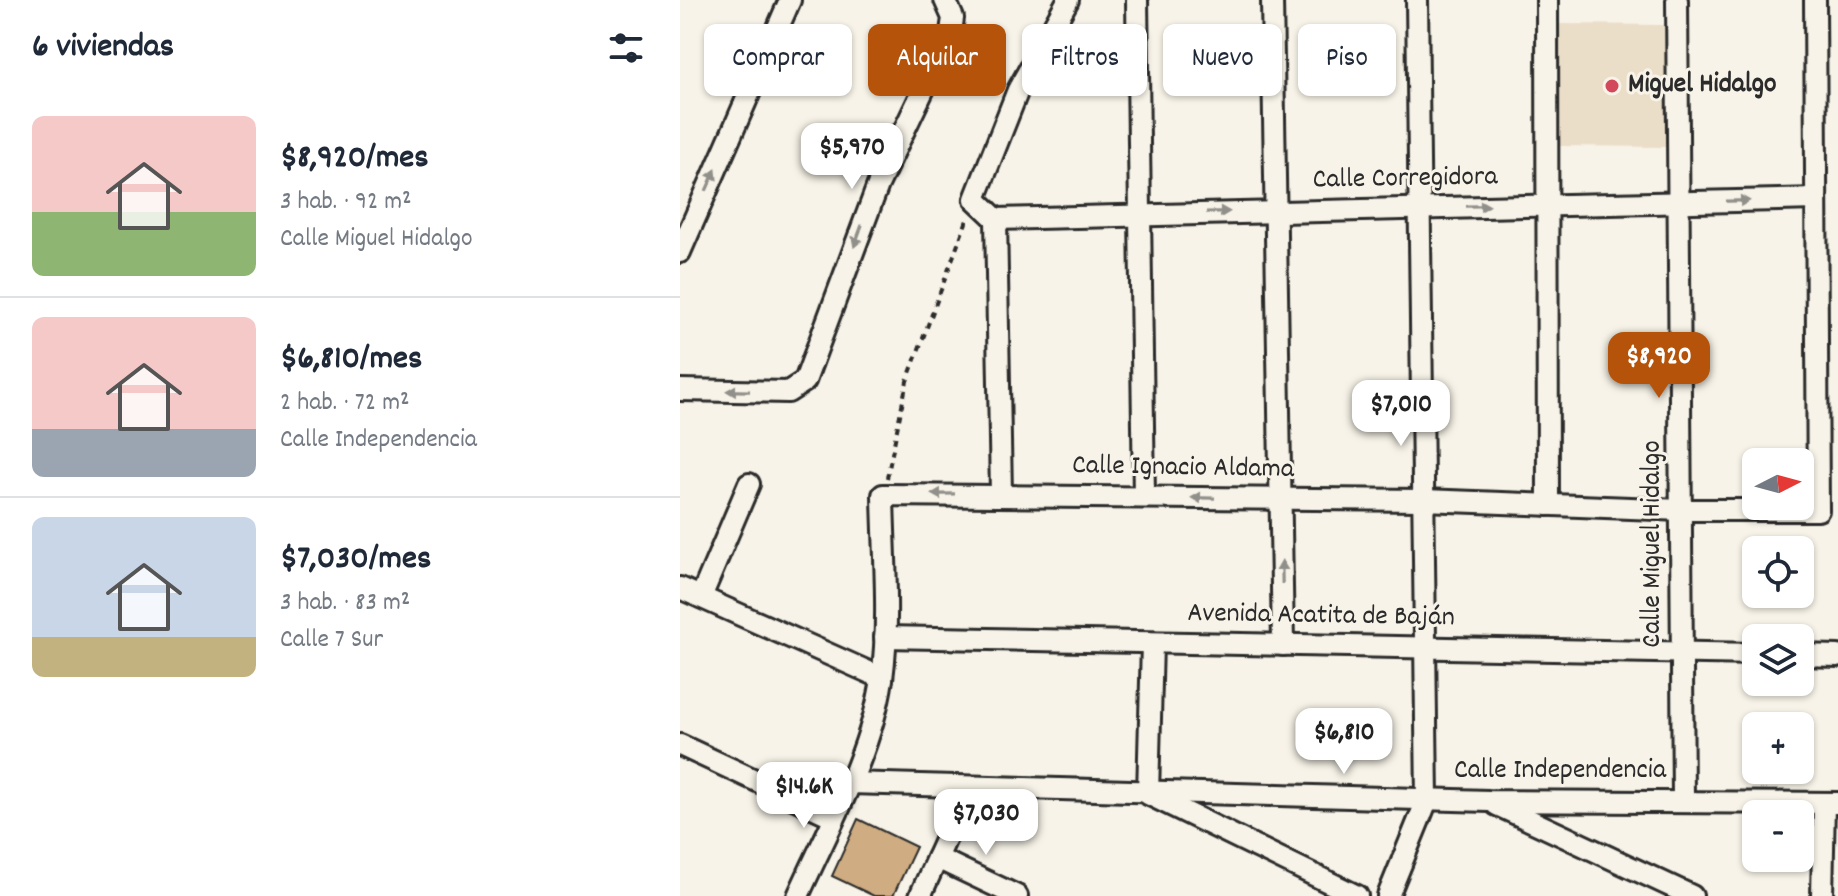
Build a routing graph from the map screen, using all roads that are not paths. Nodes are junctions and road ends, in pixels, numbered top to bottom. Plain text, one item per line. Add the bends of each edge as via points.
1 (790, 0) edge
2 (1068, 0) edge
3 (1137, 0) edge
4 (1272, 0) edge
5 (1417, 0) edge
6 (1547, 0) edge
7 (1677, 0) edge
8 (1815, 0) edge
9 (948, 5) edge
10 (1816, 199) junction
11 (1679, 202) junction
12 (1547, 204) junction
13 (1420, 207) junction
14 (1277, 210) junction
15 (1140, 213) junction
16 (996, 219) junction
17 (680, 252) edge
18 (680, 390) edge
19 (749, 484) dead end
20 (1001, 494) junction
21 (1144, 497) junction
22 (1281, 499) junction
23 (1423, 500) junction
24 (1548, 505) junction
25 (1682, 510) junction
26 (680, 588) edge
27 (701, 597) junction
28 (885, 637) junction
29 (1152, 643) junction
30 (1283, 645) junction
31 (1425, 647) junction
32 (1683, 652) junction
33 (1742, 654) edge
34 (1814, 655) edge
35 (1838, 656) edge
36 (882, 678) junction
37 (680, 745) edge
38 (849, 783) junction
39 (969, 787) junction
40 (1148, 794) junction
41 (1427, 800) junction
42 (1683, 800) junction
43 (1489, 801) junction
44 (1831, 803) edge
45 (834, 817) junction
46 (937, 858) junction
47 (798, 896) edge
48 (920, 896) edge
49 (1017, 896) edge
50 (1357, 896) edge
51 (1388, 896) edge
52 (1692, 896) edge
53 (1822, 896) edge

17 -> 1 street
2 - 16 street via 1018,90 975,199
3 - 15 street
4 - 14 street
5 - 13 street
6 - 12 street
7 - 11 street, Calle Miguel Hidalgo
8 - 10 street
9 -> 18 street via 951,32 878,185 805,381 788,392
11 -> 10 street, Calle Corregidora
10 - 25 street, Calle Ignacio Aldama via 1818,510
11 - 12 street, Calle Corregidora
11 - 25 street, Calle Miguel Hidalgo
13 -> 12 street, Calle Corregidora
12 - 24 street
13 - 14 street, Calle Corregidora
13 - 23 street
15 -> 14 street, Calle Corregidora
14 - 22 street
15 - 16 street, Calle Corregidora
15 - 21 street
16 - 20 street
19 - 27 street
20 - 21 street, Calle Ignacio Aldama
20 -> 28 street, Calle Ignacio Aldama via 883,495
22 -> 21 street, Calle Ignacio Aldama
22 - 23 street, Calle Ignacio Aldama
30 -> 22 street
23 - 24 street, Calle Ignacio Aldama
23 - 31 street
24 - 25 street, Calle Ignacio Aldama
25 - 32 street, Calle Miguel Hidalgo
26 - 27 street
27 - 36 street
28 - 29 street, Avenida Acatita de Baján
28 - 36 street
29 - 30 street, Avenida Acatita de Baján
29 - 40 street
30 - 31 street, Avenida Acatita de Baján
31 - 32 street, Avenida Acatita de Baján
31 - 41 street
32 - 33 street, Avenida Acatita de Baján
32 - 42 street, Calle Miguel Hidalgo
34 - 35 street
36 - 38 street
37 - 45 street
38 - 39 street, Calle Independencia
38 - 45 street
39 - 40 street, Calle Independencia
39 - 46 street
40 - 41 street, Calle Independencia
40 - 50 street
41 - 43 street, Calle Independencia
41 - 51 street
42 - 43 street, Calle Independencia
42 - 44 street, Calle Independencia
43 - 52 street
44 - 53 street
45 - 47 street
46 - 48 street
46 - 49 street

